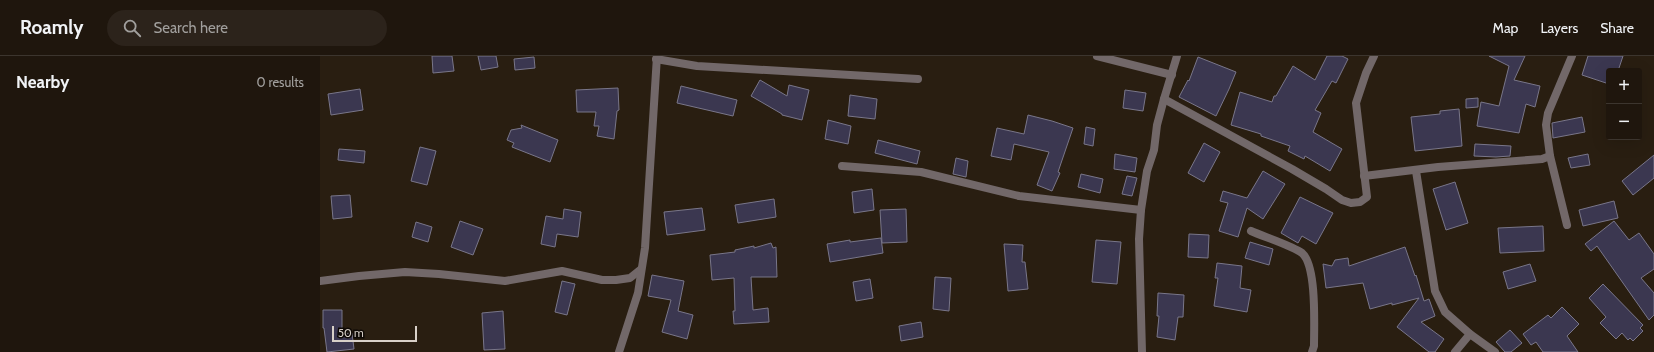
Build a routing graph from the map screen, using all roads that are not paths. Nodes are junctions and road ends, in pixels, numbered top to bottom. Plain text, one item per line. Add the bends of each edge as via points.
1 (1097, 56) edge
2 (1177, 56) edge
3 (1374, 56) edge
4 (1572, 56) edge
5 (657, 58) edge
6 (1172, 75) junction
7 (918, 79) dead end
8 (1164, 99) junction
9 (1550, 156) junction
10 (842, 166) dead end
11 (1416, 171) junction
12 (1364, 176) junction
13 (1141, 210) junction
14 (1567, 225) dead end
15 (1251, 231) dead end
16 (640, 270) junction
17 (320, 281) edge
18 (1470, 334) junction
19 (619, 352) edge
20 (1142, 352) edge
21 (1312, 352) edge
22 (1455, 352) edge
23 (1495, 352) edge

1 - 6 street
2 - 6 street
3 - 12 street via 1356,103
4 - 9 street via 1548,114 1546,125
5 - 7 street via 696,66
5 - 16 street via 645,248
6 - 8 street
8 - 12 street via 1292,169 1342,200 1360,202 1367,197
8 - 13 street via 1147,171
9 - 11 street via 1542,159
9 - 14 street
10 - 13 street via 921,172 1019,196
11 - 12 street
11 - 18 street via 1435,291 1445,312
13 - 20 street via 1139,239
15 - 21 street via 1302,253 1308,262 1315,298
16 - 17 street via 630,278 616,280 602,280 562,271 505,281 405,272
16 - 19 street via 638,293
18 - 22 street
18 - 23 street

